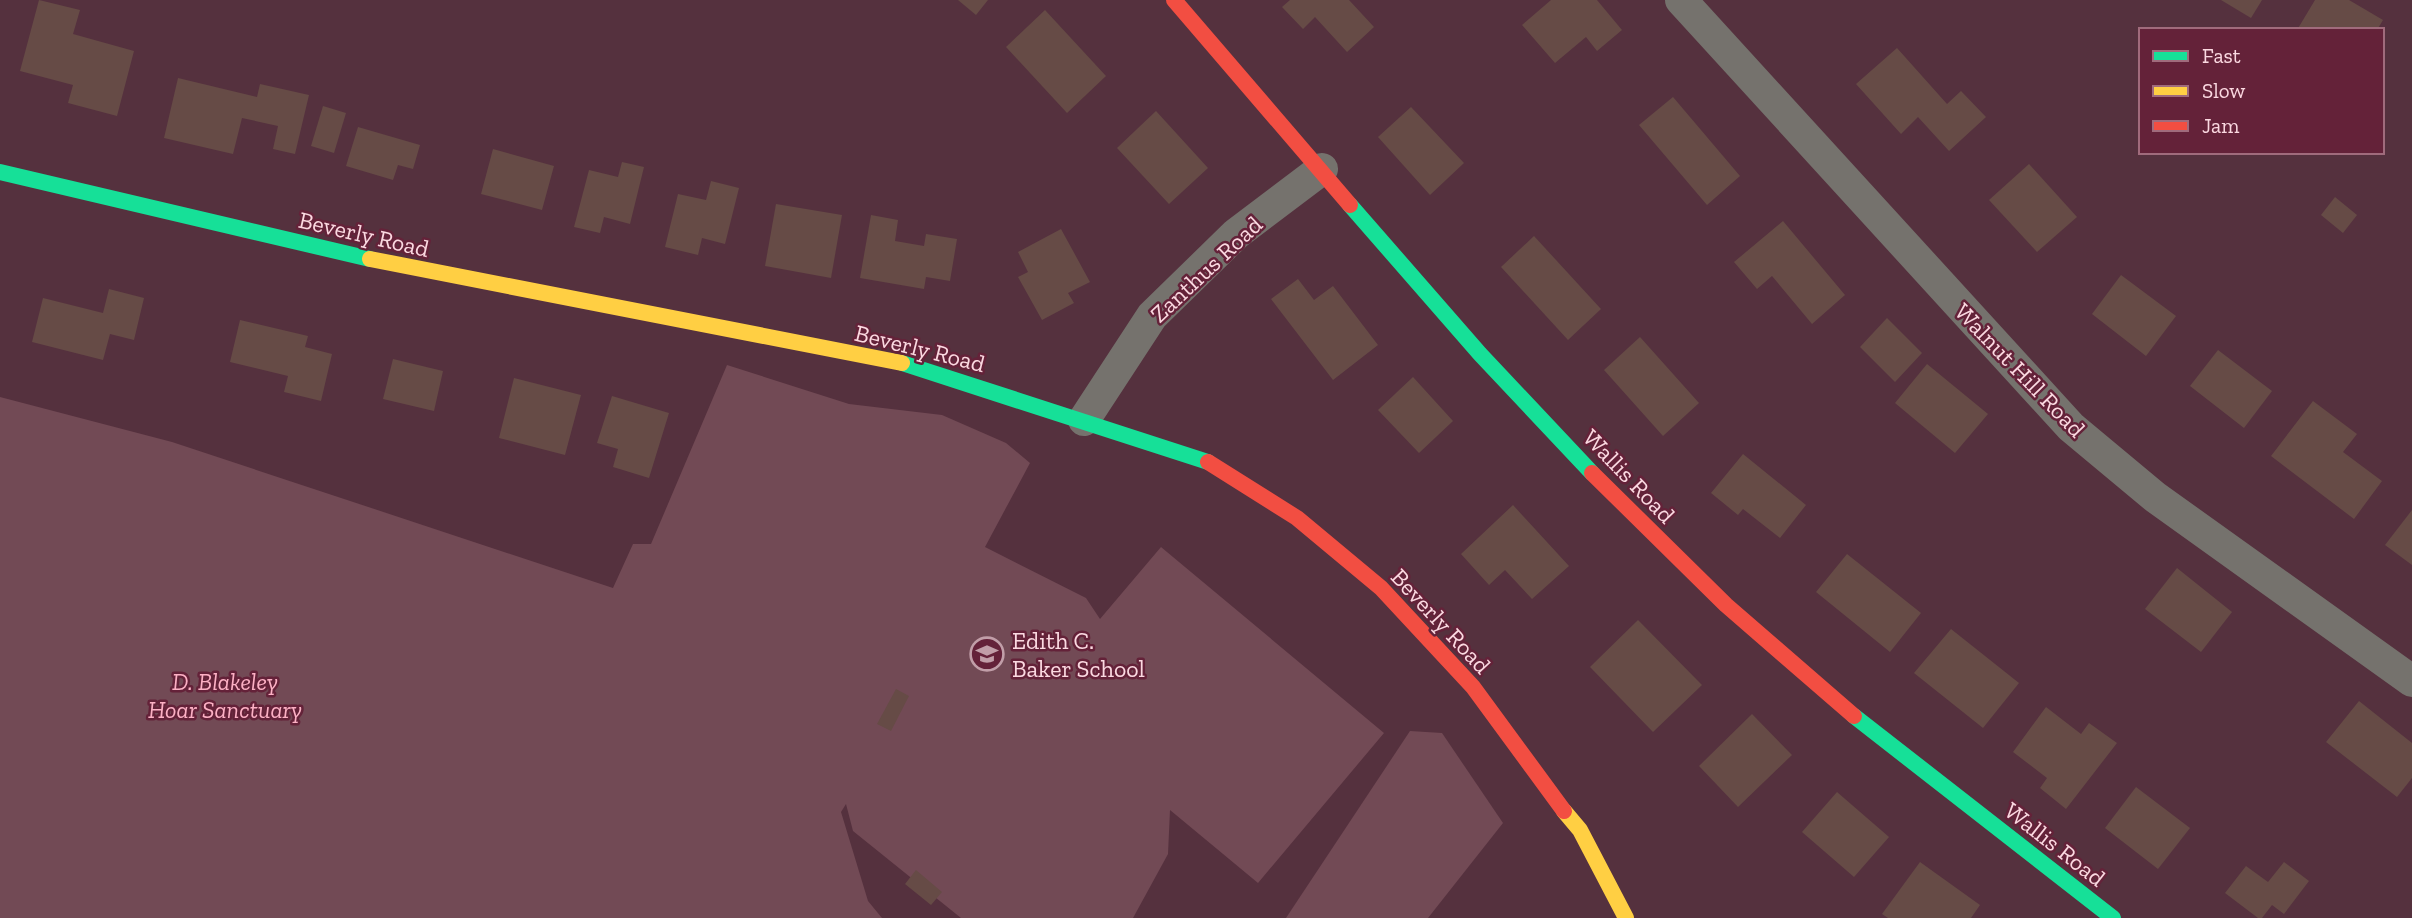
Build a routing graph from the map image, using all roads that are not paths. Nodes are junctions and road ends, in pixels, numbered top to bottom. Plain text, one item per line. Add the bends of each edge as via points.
1 (1174, 0) edge
2 (1681, 0) edge
3 (1322, 169) junction
4 (0, 172) edge
5 (1084, 419) junction
6 (2412, 681) edge
7 (1626, 918) edge
8 (2113, 918) edge

1 - 3 street, Wallis Road
2 - 6 street, Walnut Hill Road via 2071,427 2155,497
3 - 5 street, Zanthus Road via 1236,234 1152,316
3 - 8 street, Wallis Road via 1489,363 1672,554 1797,671
4 - 5 street, Beverly Road via 424,272 920,366
5 - 7 street, Beverly Road via 1207,461 1297,518 1381,589 1473,687 1580,830

